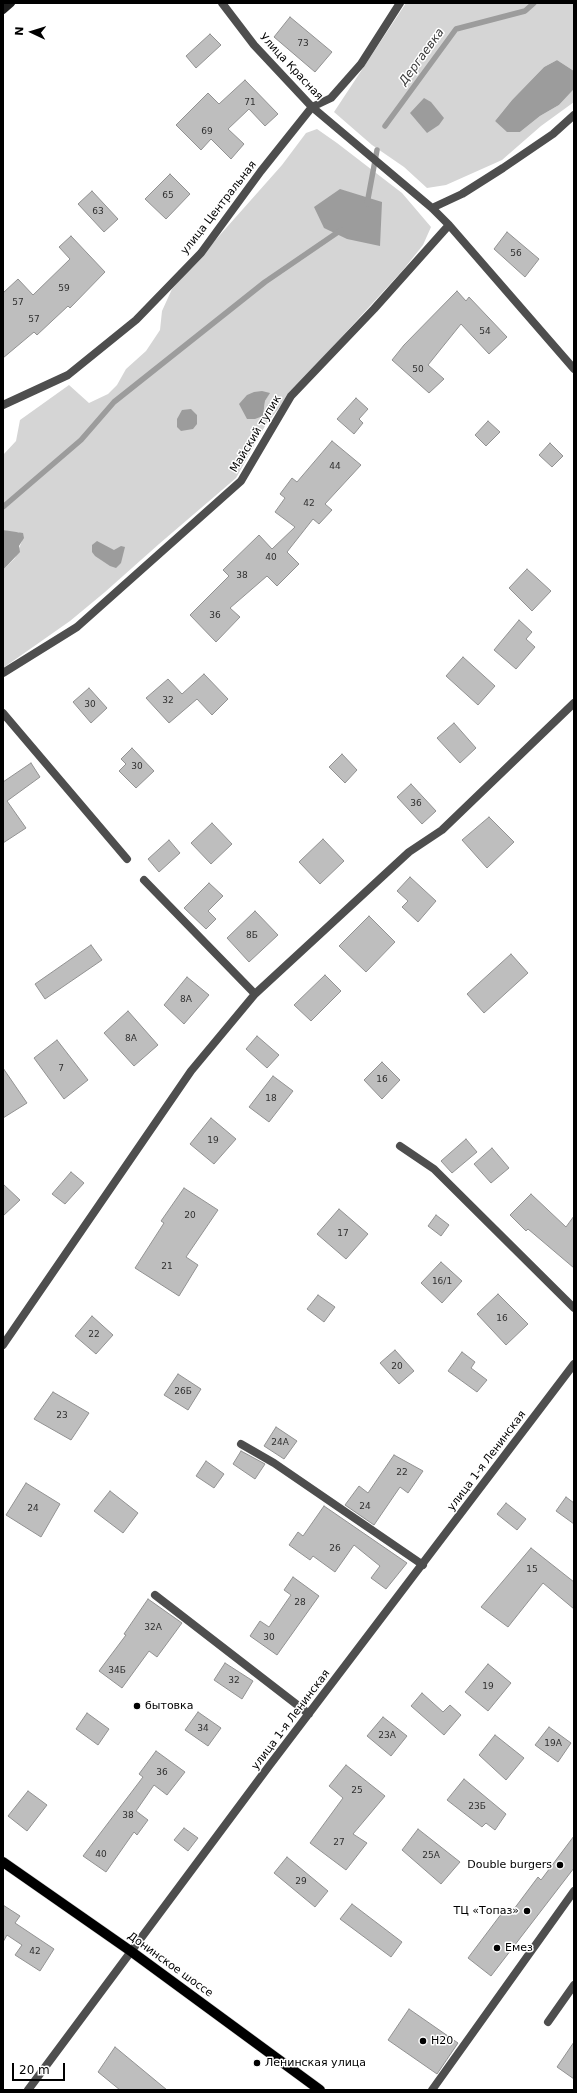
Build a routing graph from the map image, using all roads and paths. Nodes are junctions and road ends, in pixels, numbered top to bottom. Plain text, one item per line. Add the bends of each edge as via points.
1 (10, 3) edge
2 (222, 3) edge
3 (400, 3) edge
4 (3, 10) edge
5 (312, 107) junction
6 (574, 115) edge
7 (432, 208) junction
8 (449, 225) junction
9 (574, 369) edge
10 (3, 405) edge
11 (3, 673) edge
12 (574, 704) edge
13 (3, 713) edge
14 (127, 859) dead end
15 (144, 880) dead end
16 (255, 994) junction
17 (400, 1146) dead end
18 (574, 1308) edge
19 (3, 1345) edge
20 (574, 1364) edge
21 (241, 1444) dead end
22 (422, 1565) junction
23 (155, 1595) dead end
24 (309, 1714) junction
25 (3, 1862) edge
26 (574, 1891) edge
27 (132, 1952) junction
28 (574, 1985) edge
29 (548, 2022) dead end
30 (28, 2090) edge
31 (320, 2090) edge
32 (432, 2090) edge

1 - 4 main road
2 - 5 street, Улица Красная via 254,44
3 - 5 street, улица Центральная via 361,64 331,98
5 - 7 street, Улица Красная
5 - 10 street, улица Центральная via 201,253 136,320 68,375
6 - 7 street via 553,134 504,168 462,194
7 - 8 street, Улица Красная
8 - 9 street, Улица Красная
8 - 11 street, Майский тупик via 292,396 241,481 77,627
12 - 16 street via 442,830 409,852
13 - 14 street
15 - 16 street
16 - 19 street via 191,1071
17 - 18 street via 434,1169
20 - 22 street, улица 1-я Ленинская
21 - 22 street via 274,1463
22 - 24 street, улица 1-я Ленинская
23 - 24 street
24 - 27 street, улица 1-я Ленинская
25 - 27 main road, Донинское шоссе
26 - 32 street
27 - 30 street, улица 1-я Ленинская
27 - 31 main road, Донинское шоссе
28 - 29 street

